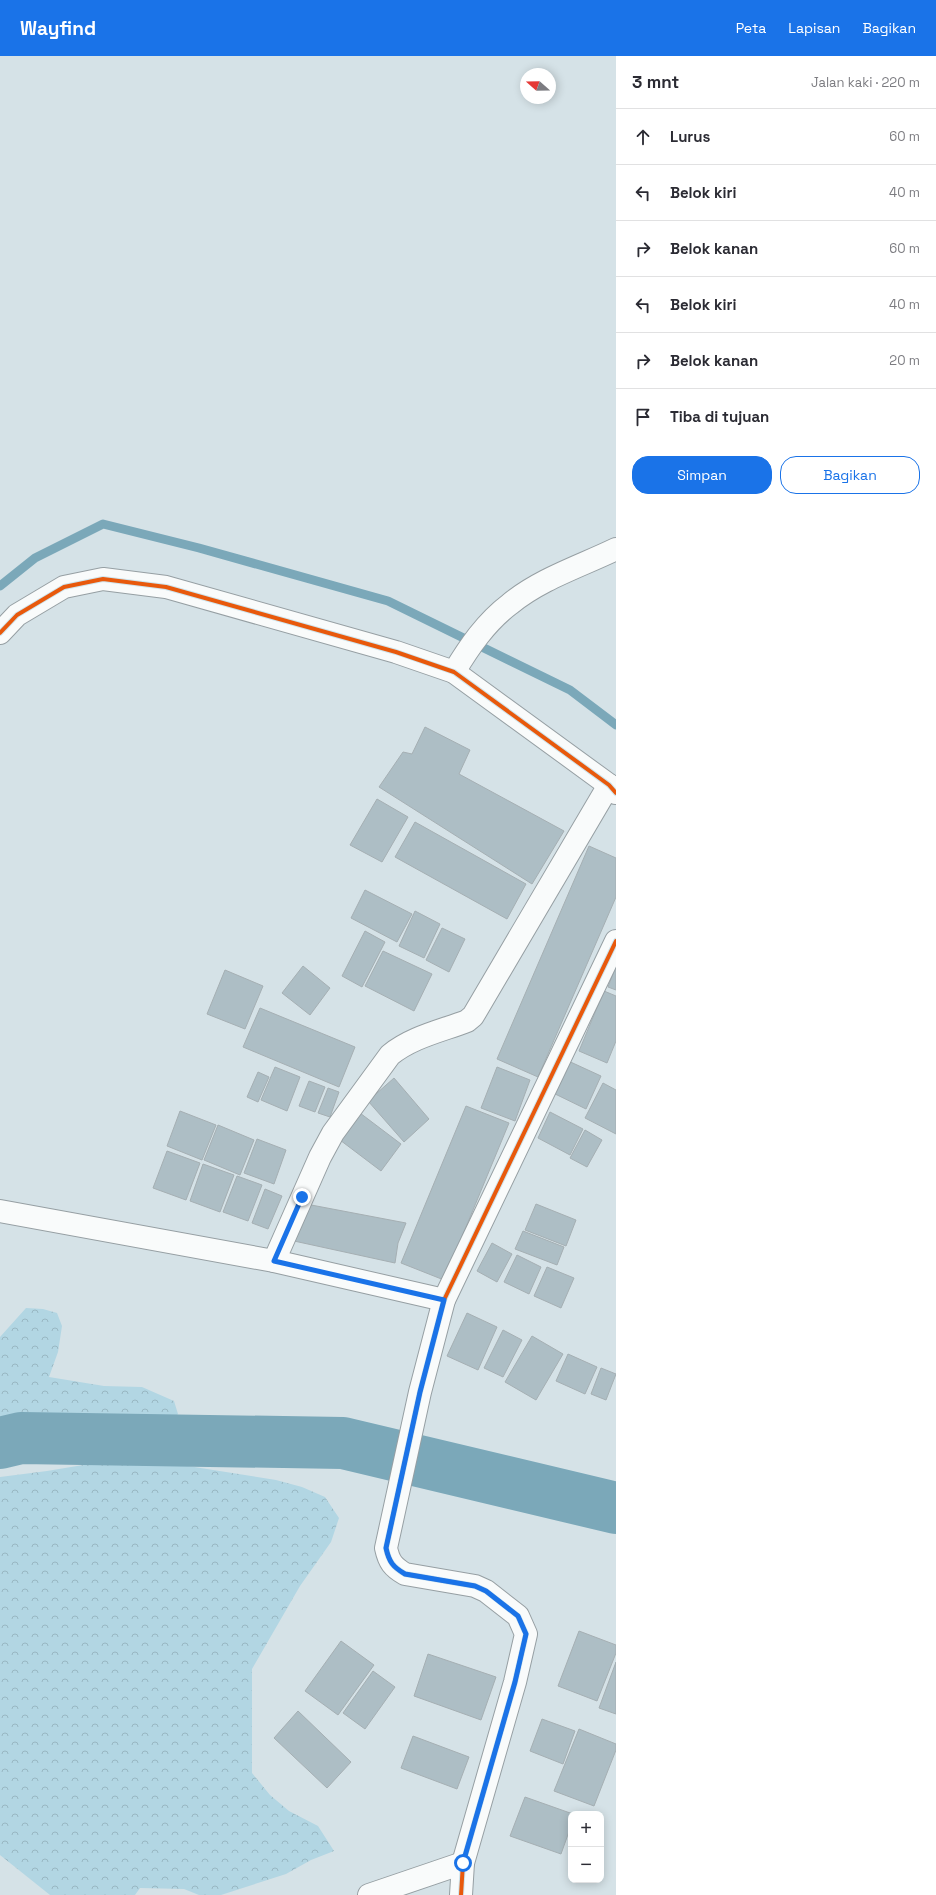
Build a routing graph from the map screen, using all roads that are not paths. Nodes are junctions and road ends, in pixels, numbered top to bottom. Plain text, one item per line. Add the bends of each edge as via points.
1 (616, 549) edge
2 (0, 633) edge
3 (458, 665) junction
4 (613, 789) edge
5 (616, 940) edge
6 (0, 1211) edge
7 (274, 1261) junction
8 (444, 1300) junction
9 (463, 1863) junction
10 (369, 1895) edge
11 (461, 1895) edge

1 - 3 street via 536,586 510,604 482,630
2 - 3 street via 17,614 64,587 103,579 166,587 396,652
3 - 4 street
4 - 7 street via 473,1016 461,1023 416,1039 390,1056 333,1133
5 - 8 street
6 - 7 street
7 - 8 street
8 - 9 street via 420,1392 386,1548 389,1560 395,1568 405,1574 475,1586 486,1591 518,1616 526,1634 515,1682
9 - 10 street
9 - 11 street

